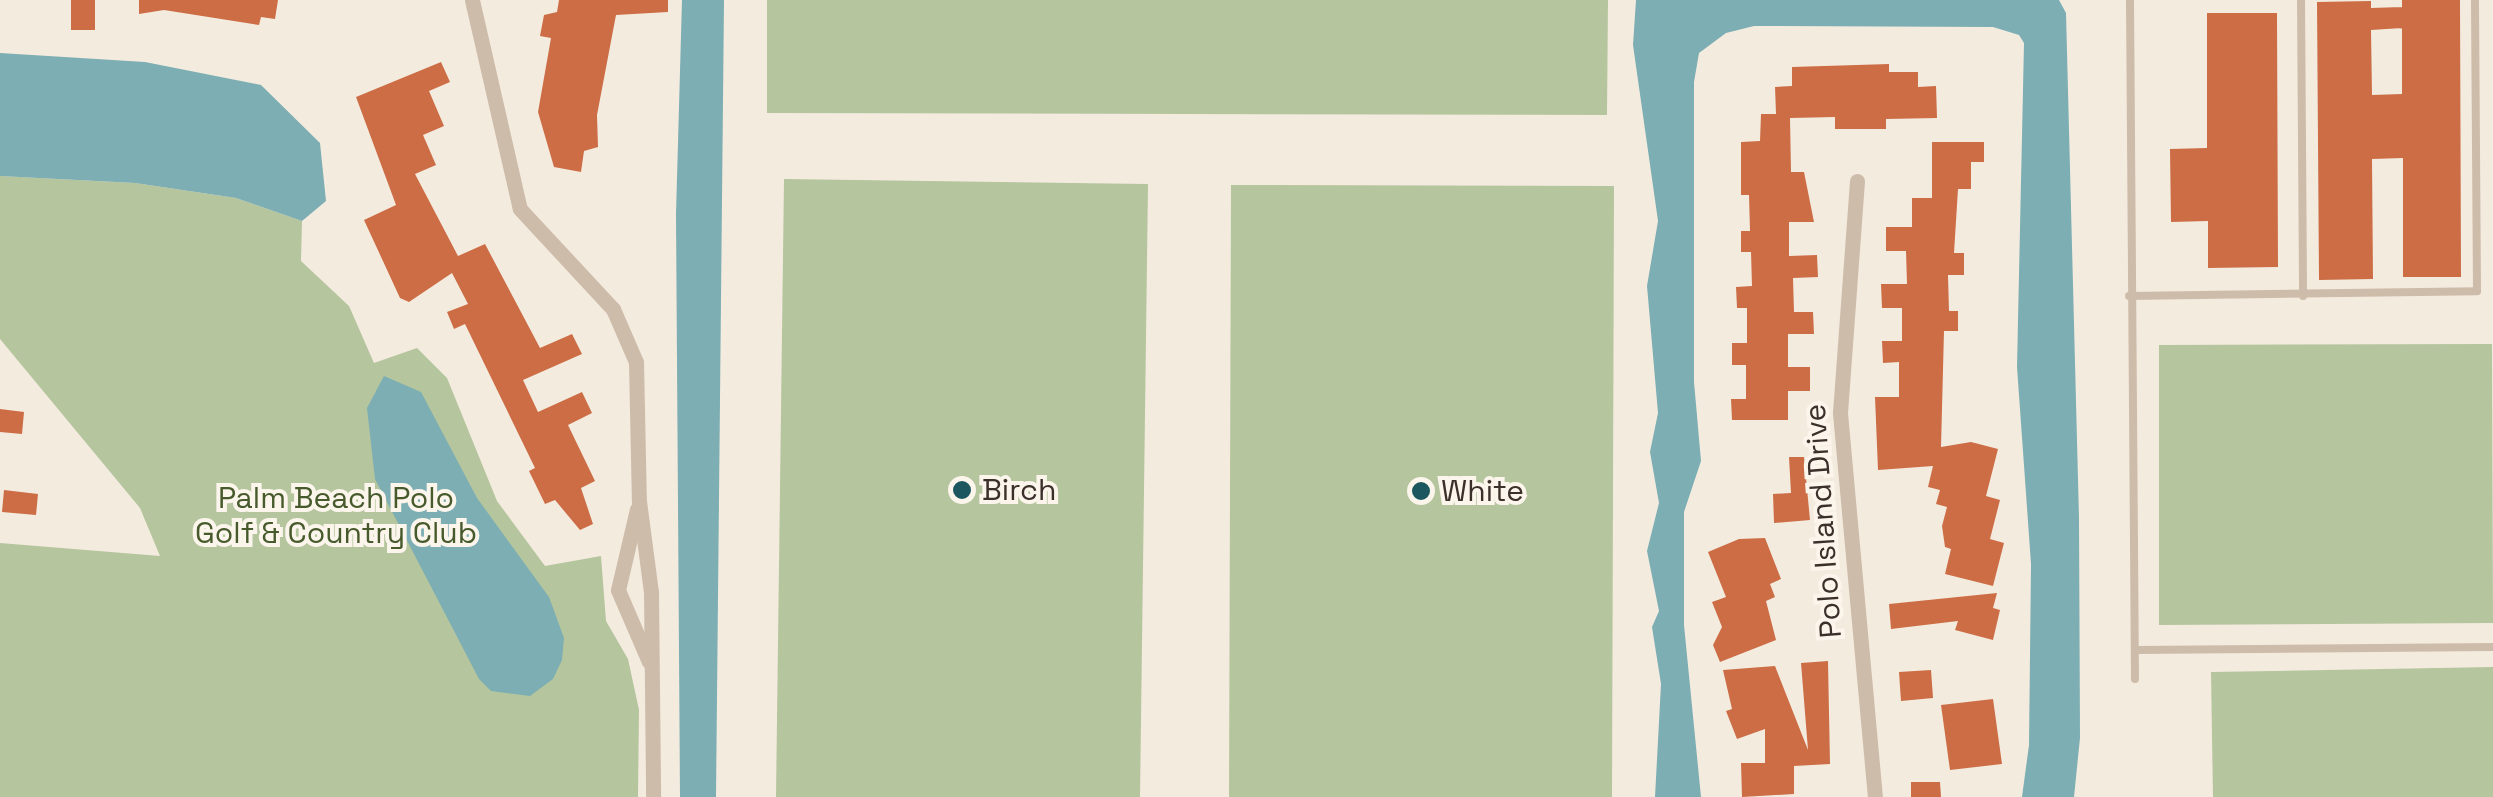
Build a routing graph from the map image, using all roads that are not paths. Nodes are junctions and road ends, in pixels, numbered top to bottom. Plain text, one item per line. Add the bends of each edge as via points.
1 (472, 0) edge
2 (2130, 0) edge
3 (2301, 0) edge
4 (2474, 0) edge
5 (1857, 181) dead end
6 (2129, 296) junction
7 (2303, 296) junction
8 (639, 501) junction
9 (2493, 647) edge
10 (2134, 650) junction
11 (651, 665) junction
12 (2135, 680) dead end
13 (653, 797) edge
14 (1874, 797) edge

1 - 8 street via 520,209 604,296 632,346
2 - 6 lane
3 - 7 lane
4 - 7 lane via 2476,291
5 - 14 street, Polo Island Drive via 1840,413
6 - 7 lane
6 - 10 lane
8 - 11 street
8 - 11 street via 618,590
9 - 10 lane
10 - 12 lane
11 - 13 street

